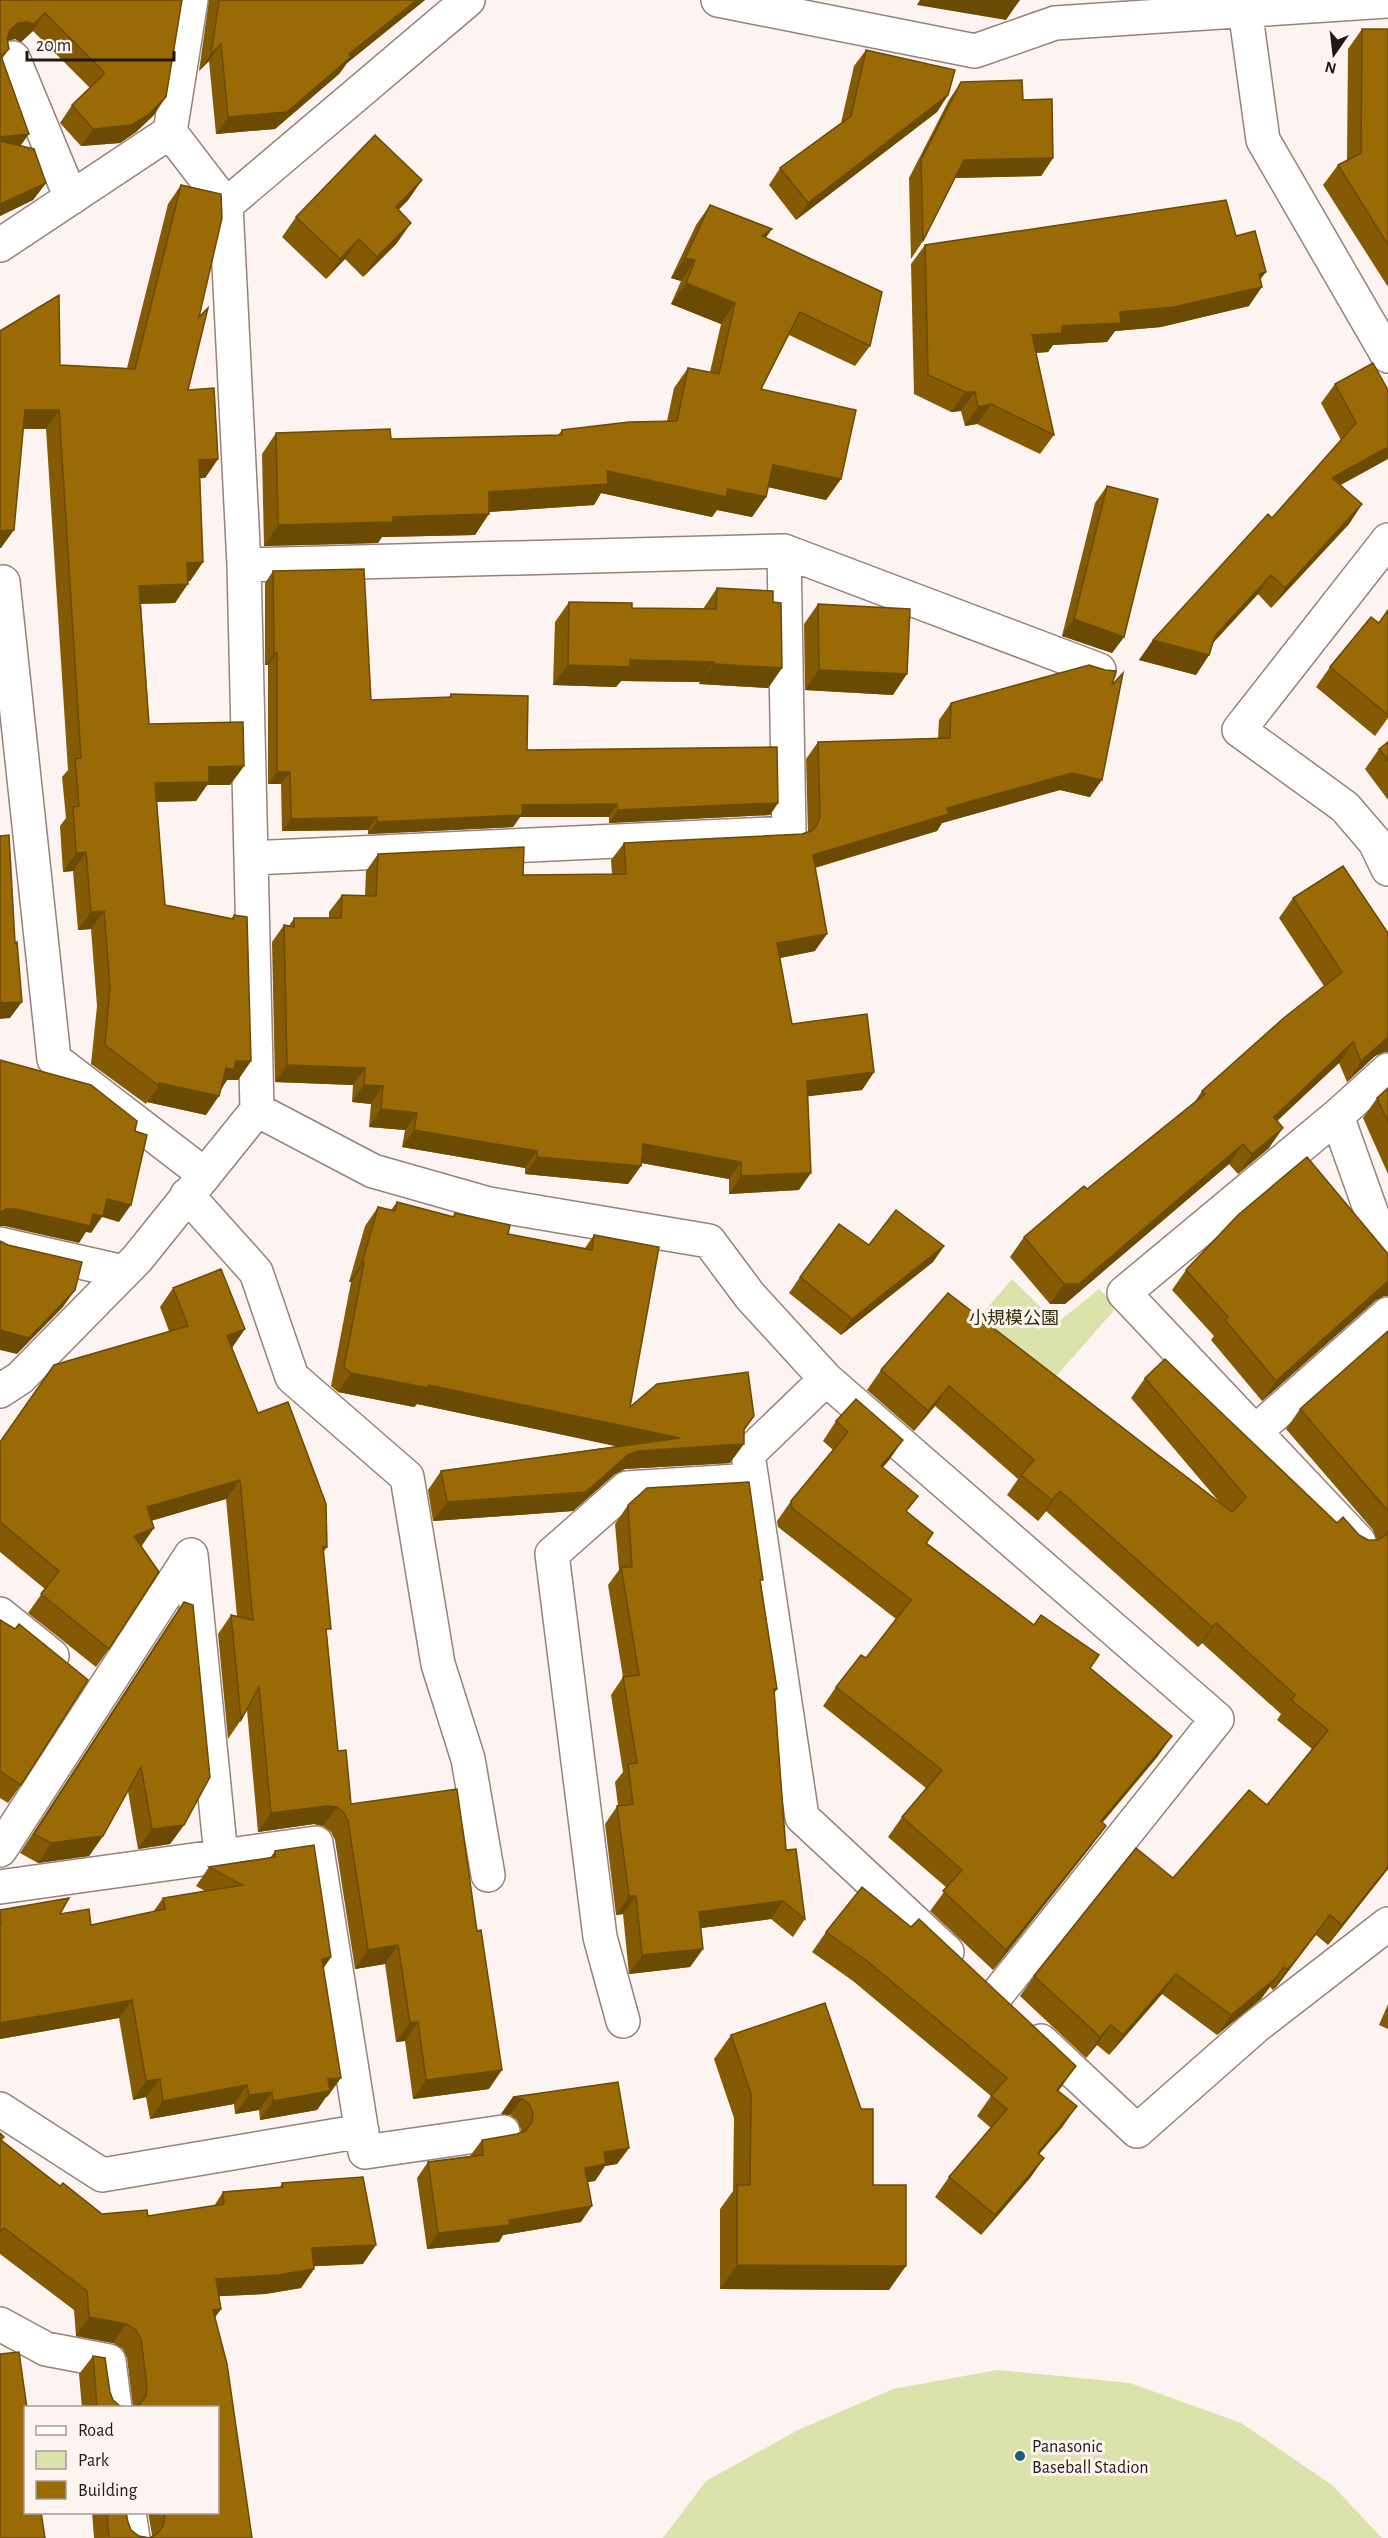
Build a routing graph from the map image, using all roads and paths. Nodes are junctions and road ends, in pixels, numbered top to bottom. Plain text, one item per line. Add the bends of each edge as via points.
1 (190, 0) edge
2 (468, 0) edge
3 (718, 0) edge
4 (1388, 1) edge
5 (1245, 9) junction
6 (1051, 11) edge
7 (13, 58) dead end
8 (170, 132) junction
9 (71, 198) junction
10 (226, 205) junction
11 (0, 245) edge
12 (1388, 356) edge
13 (1388, 540) edge
14 (784, 551) junction
15 (244, 565) junction
16 (0, 583) edge
17 (1099, 670) edge
18 (251, 858) junction
19 (1388, 869) edge
20 (1388, 1070) edge
21 (257, 1110) junction
22 (1337, 1116) junction
23 (196, 1184) junction
24 (0, 1244) edge
25 (1388, 1260) edge
26 (124, 1272) junction
27 (1388, 1314) edge
28 (826, 1379) junction
29 (0, 1391) edge
30 (1255, 1432) junction
31 (752, 1480) junction
32 (1359, 1542) edge
33 (0, 1614) edge
34 (100, 1695) junction
35 (0, 1850) edge
36 (221, 1856) junction
37 (488, 1875) dead end
38 (0, 1887) edge
39 (1388, 1924) edge
40 (995, 1997) junction
41 (623, 2021) dead end
42 (0, 2109) edge
43 (362, 2131) junction
44 (503, 2132) dead end
45 (0, 2324) edge
46 (115, 2406) edge
47 (129, 2514) edge
48 (133, 2538) edge

1 - 8 street
2 - 10 street
3 - 6 street via 975,51
4 - 5 street
5 - 6 street
5 - 12 street via 1263,140
7 - 9 street
8 - 9 street
8 - 10 street
9 - 11 street
10 - 15 street
13 - 19 street via 1239,730 1345,807 1375,842
14 - 15 street
14 - 17 street
14 - 18 street via 789,833
15 - 18 street
16 - 23 street via 3,582 5,594 54,1059
18 - 21 street
20 - 22 street
21 - 23 street
21 - 28 street via 373,1171 489,1204 709,1241 750,1296
22 - 25 street
22 - 30 street via 1124,1293
23 - 26 street
23 - 37 street via 256,1272 292,1377 407,1477 438,1664 468,1759
24 - 26 street
26 - 29 street via 20,1378
27 - 30 street
28 - 31 street via 748,1454
28 - 40 street via 1217,1719
30 - 32 street
31 - 40 street via 802,1817
31 - 41 street via 627,1488 552,1554 600,1937
33 - 34 street
34 - 35 street
34 - 36 street via 191,1555
36 - 38 street
36 - 43 street via 316,1843
39 - 40 street via 1255,2027 1137,2132
42 - 43 street via 102,2175
43 - 44 street via 365,2152
45 - 46 street via 46,2349 109,2361
47 - 48 street

